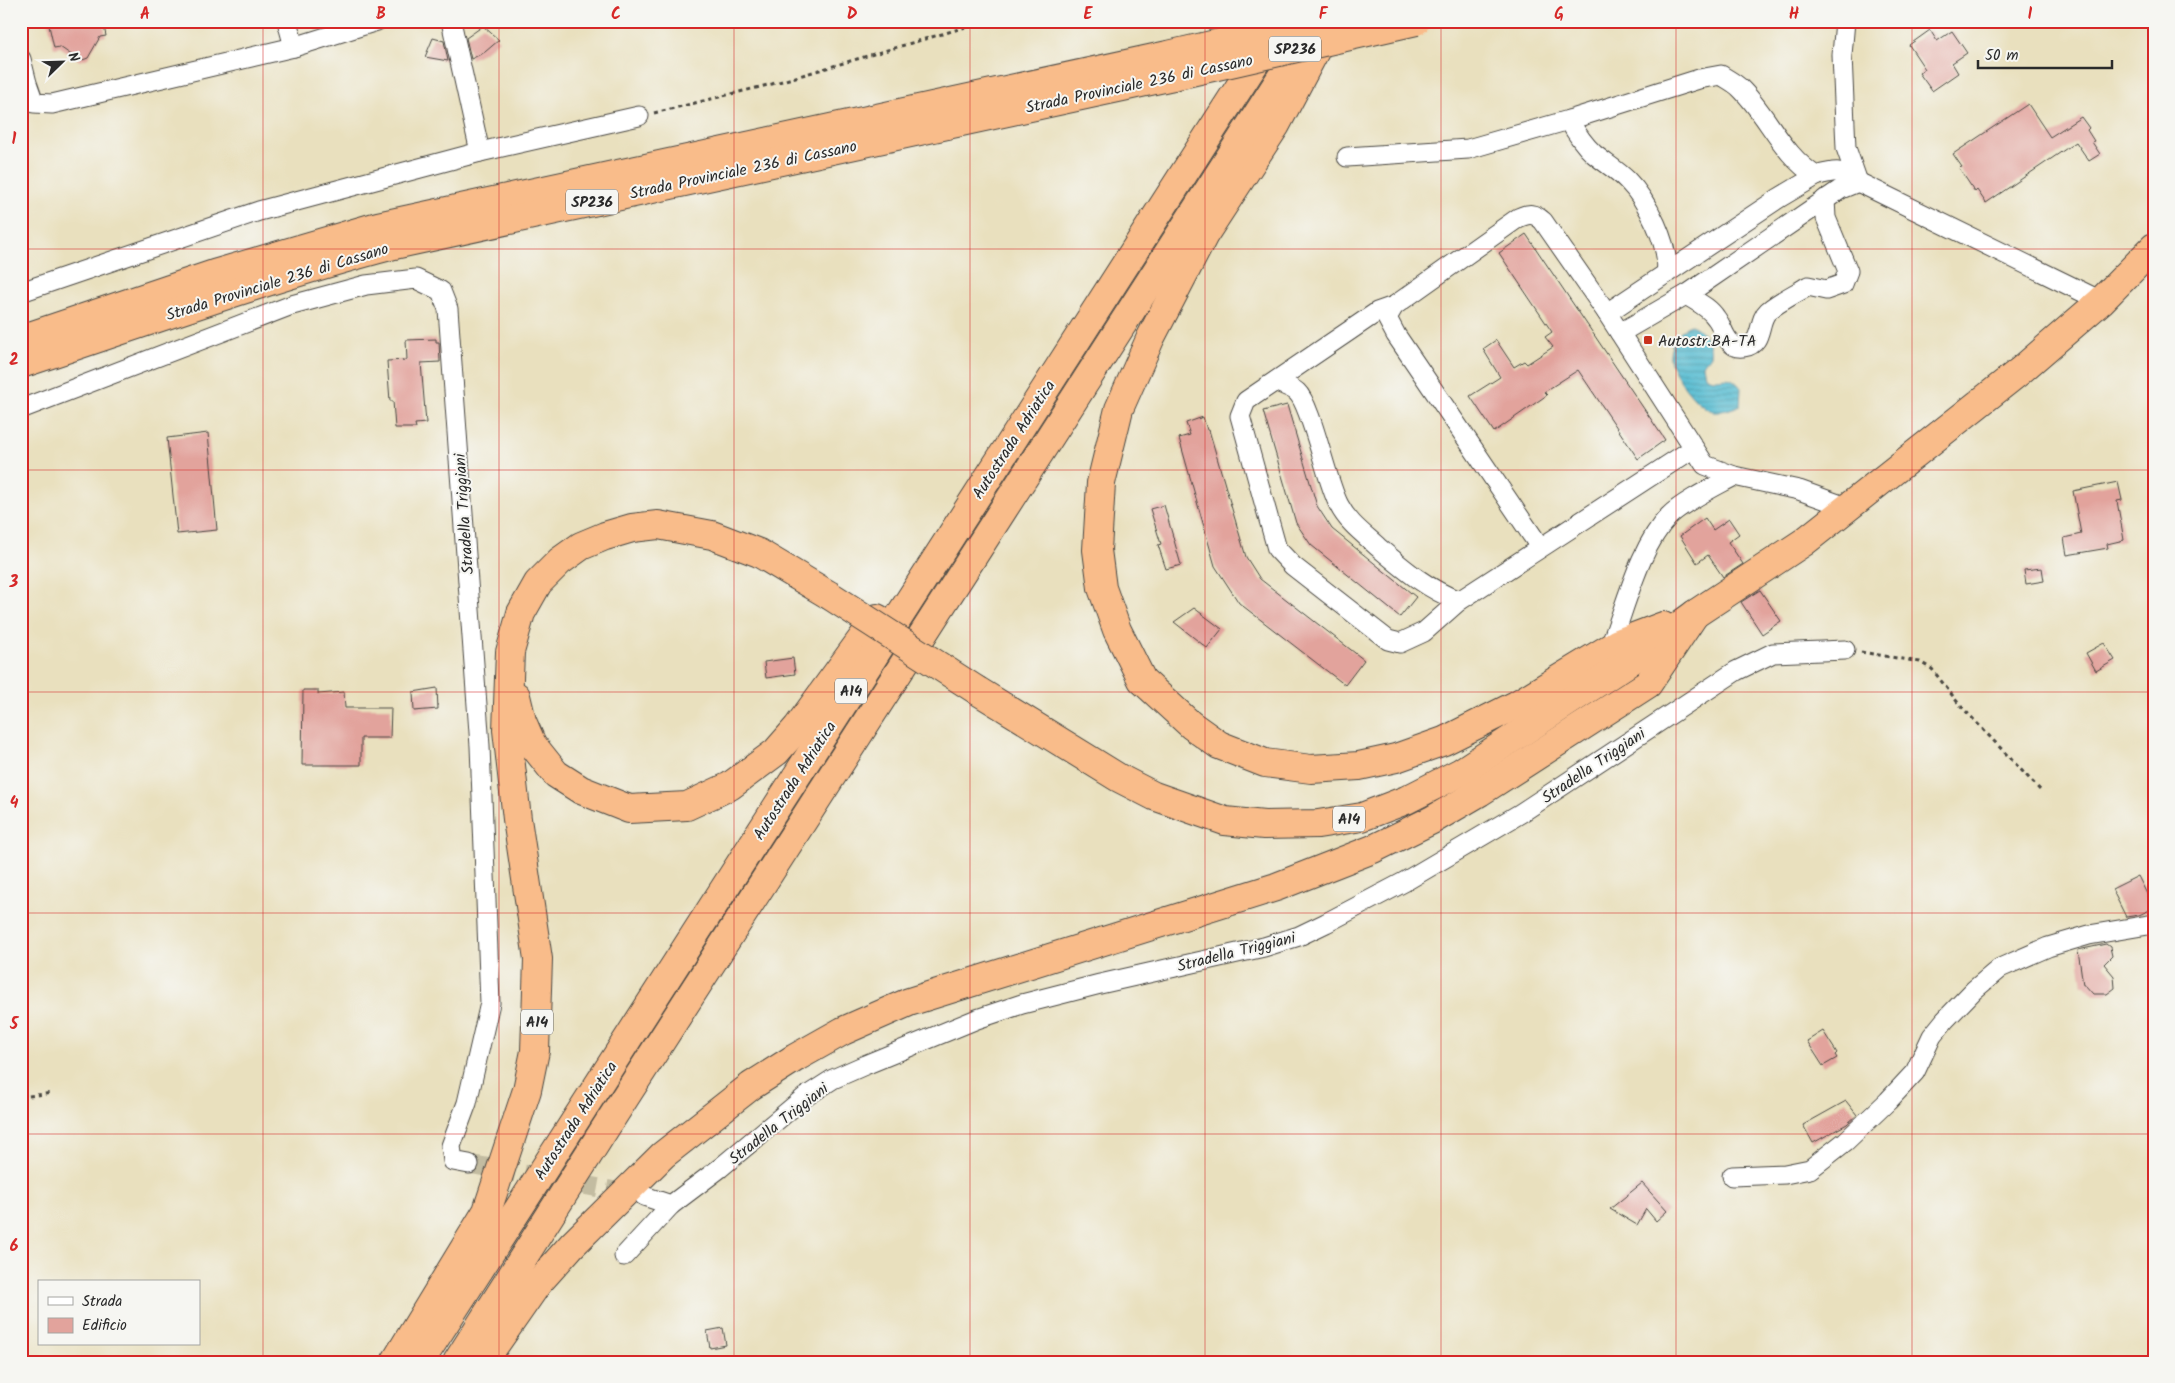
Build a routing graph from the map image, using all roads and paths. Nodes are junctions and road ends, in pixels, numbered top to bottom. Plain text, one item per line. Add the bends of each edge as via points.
1 (287, 21) edge
2 (377, 21) edge
3 (451, 21) edge
4 (986, 21) edge
5 (1282, 21) edge
6 (1316, 21) edge
7 (1331, 21) edge
8 (1416, 21) edge
9 (1845, 21) edge
10 (294, 47) junction
11 (21, 59) edge
12 (1170, 66) junction
13 (639, 116) joint
14 (1569, 120) junction
15 (480, 152) junction
16 (1346, 157) dead end
17 (1816, 176) junction
18 (1858, 182) junction
19 (1826, 199) junction
20 (2154, 247) edge
21 (1666, 274) junction
22 (21, 292) edge
23 (1686, 295) junction
24 (2101, 301) junction
25 (1394, 306) junction
26 (1607, 312) junction
27 (1620, 333) junction
28 (21, 339) edge
29 (21, 364) edge
30 (1276, 381) junction
31 (1045, 389) junction
32 (21, 409) edge
33 (1694, 448) junction
34 (1734, 476) junction
35 (1849, 508) junction
36 (1540, 547) junction
37 (1460, 601) junction
38 (1695, 614) junction
39 (1609, 649) junction
40 (1845, 650) joint
41 (510, 652) junction
42 (2042, 792) dead end
43 (2154, 924) edge
44 (52, 1093) dead end
45 (21, 1097) edge
46 (469, 1164) tunnel mouth
47 (1732, 1176) dead end
48 (644, 1196) tunnel mouth
49 (671, 1205) junction
50 (624, 1256) dead end
51 (395, 1362) edge
52 (420, 1362) edge
53 (457, 1362) edge
54 (483, 1362) edge

1 - 10 street
2 - 10 street
3 - 15 street
4 - 13 path via 772,84
5 - 31 highway, Autostrada Adriatica / A14
6 - 12 highway, Strada Provinciale 236 di Cassano / SP236, bridge
6 - 53 highway, Autostrada Adriatica / A14
7 - 39 highway via 1276,125 1204,236 1150,337 1119,409 1101,483 1097,550 1102,588 1117,630 1142,680 1190,725 1219,745 1265,763 1311,769 1359,766 1396,758 1444,741 1516,705
8 - 12 highway, Strada Provinciale 236 di Cassano / SP236, bridge
9 - 18 street via 1842,55 1846,148
10 - 11 street via 52,104 34,103
12 - 28 highway, Strada Provinciale 236 di Cassano / SP236 via 378,226 214,274
12 - 29 highway, Strada Provinciale 236 di Cassano / SP236 via 316,265
13 - 15 street
14 - 16 street via 1468,149
14 - 17 street via 1699,78 1721,75 1740,88 1787,150
14 - 21 street via 1580,139 1628,180 1642,200 1665,248
15 - 22 street via 259,211
17 - 18 street via 1842,171 1852,174
17 - 21 street
18 - 19 street
18 - 24 street
19 - 23 street
19 - 23 street via 1826,218 1848,271 1843,284 1826,290 1808,286 1782,302 1766,313 1752,345 1743,347 1729,342 1710,309
20 - 24 highway
21 - 26 street
23 - 27 street
24 - 35 highway via 2020,371
25 - 26 street via 1527,214 1535,214 1543,220
25 - 30 street via 1377,312
25 - 36 street via 1387,318 1396,335
26 - 27 street
27 - 33 street
30 - 37 street via 1297,392 1339,506 1351,523 1414,578
30 - 37 street via 1246,401 1240,416 1277,549 1293,566 1388,640 1400,643 1424,632
31 - 41 highway, A14 via 797,728 776,752 730,786 687,806 629,809 581,790 556,774 532,744 516,696
31 - 52 highway, Autostrada Adriatica / A14
32 - 46 street, Stradella Triggiani via 292,305 366,284 416,279 441,291 448,309 480,746 490,1003 466,1103 451,1146 453,1161
33 - 34 street via 1705,464
33 - 36 street
34 - 35 street via 1799,490
34 - 39 street via 1670,514 1657,529
35 - 38 highway
36 - 37 street
38 - 39 highway
38 - 41 highway, A14, bridge via 1629,662 1461,772 1406,800 1362,817 1318,824 1264,825 1225,821 1154,796 1080,755 759,553 712,535 658,525 632,528 581,546 538,583 521,613
38 - 54 highway, A14 via 1648,684 1432,820 1381,845 1276,887 909,1002 843,1031 795,1058 751,1086 663,1155 538,1283
40 - 42 path via 1920,662 1932,669 1959,704
40 - 49 street, Stradella Triggiani via 1773,653 1736,671 1521,813 1404,882 1300,936 1022,1004 977,1019 833,1079 805,1097
41 - 51 highway, A14 via 507,730 511,775 538,959 535,1051 525,1099 487,1211
43 - 47 street via 2089,935 2048,947 2000,968 1945,1020 1932,1036 1915,1072 1888,1101 1846,1141 1810,1169 1785,1174
44 - 45 path
48 - 49 street
49 - 50 street, Stradella Triggiani

